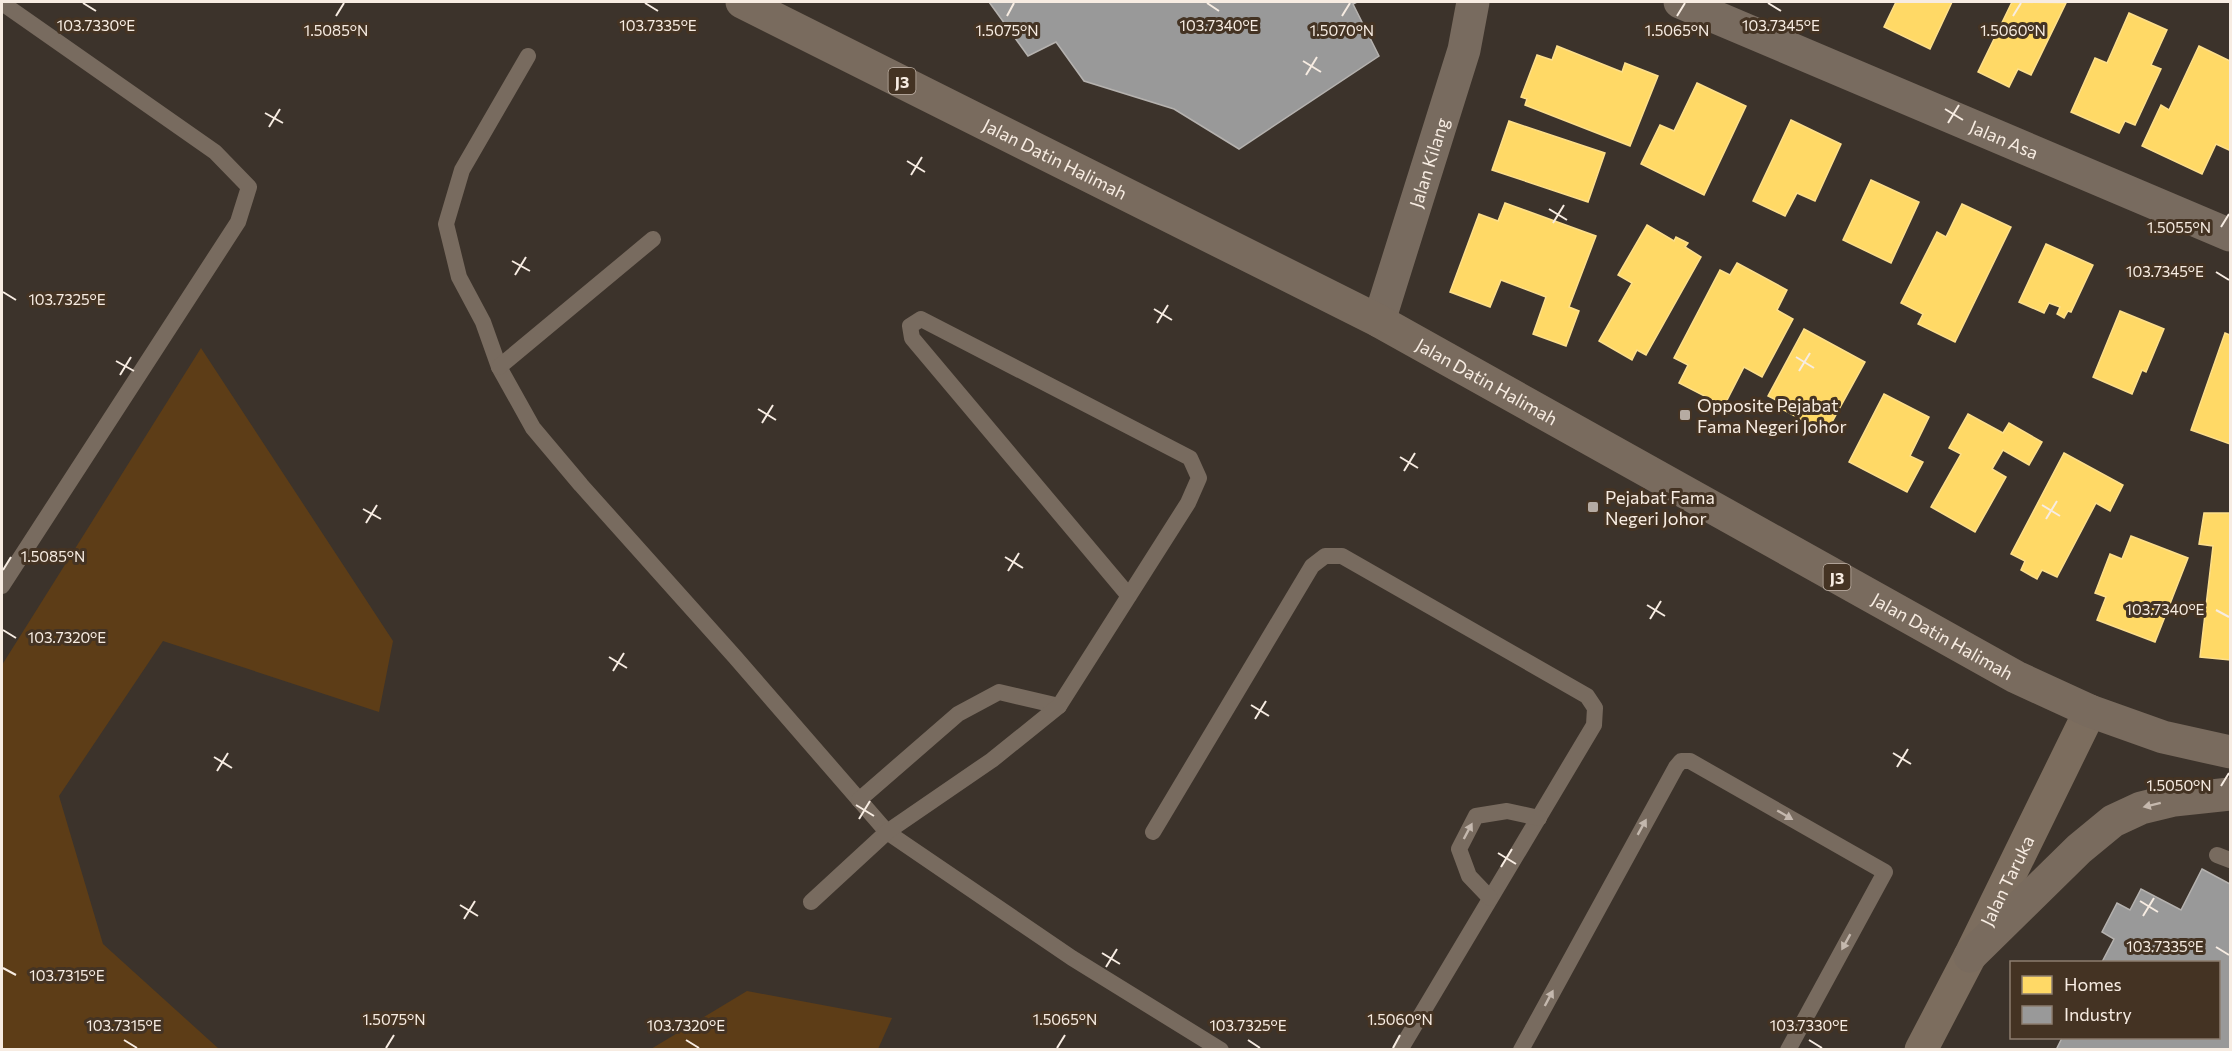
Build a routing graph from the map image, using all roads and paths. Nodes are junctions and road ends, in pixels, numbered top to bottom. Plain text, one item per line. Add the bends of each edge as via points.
1 (742, 2) edge
2 (1473, 2) edge
3 (1680, 2) edge
4 (2, 3) edge
5 (528, 56) dead end
6 (2230, 235) edge
7 (653, 239) dead end
8 (1380, 321) junction
9 (499, 367) junction
10 (2, 586) edge
11 (1129, 596) junction
12 (1059, 706) junction
13 (2090, 711) junction
14 (2230, 753) edge
15 (2230, 794) edge
16 (859, 800) junction
17 (1539, 818) junction
18 (887, 832) junction
19 (1153, 832) dead end
20 (1490, 898) junction
21 (811, 902) dead end
22 (1970, 956) junction
23 (1221, 1050) edge
24 (1400, 1050) edge
25 (1521, 1050) edge
26 (1788, 1050) edge
27 (1922, 1050) edge

1 - 8 main road, Jalan Datin Halimah / J3
2 - 8 street, Jalan Kilang via 1464,50
3 - 6 street, Jalan Asa
4 - 10 lane via 215,152 249,187 238,222
5 - 9 lane via 462,170 446,224 459,277 483,322
7 - 9 lane
8 - 13 main road, Jalan Datin Halimah / J3 via 1936,633
9 - 16 lane via 533,428
11 - 11 lane via 1188,503 1199,478 1190,458 921,319 910,326 912,338
11 - 12 lane
12 - 16 lane via 999,692 958,714
12 - 18 lane via 992,760
13 - 14 main road, Jalan Datin Halimah / J3 via 2163,737
13 - 22 street, Jalan Taruka
15 -> 22 main road via 2174,800 2113,821
16 - 18 lane
17 - 19 lane via 1594,725 1595,708 1587,696 1342,556 1325,556 1312,566
17 - 20 lane
20 -> 17 lane via 1469,876 1459,849 1476,816 1507,811
18 - 21 lane
18 - 23 lane via 1072,958
20 - 24 lane
22 - 27 street, Jalan Taruka
25 -> 26 lane via 1681,761 1690,761 1885,872

